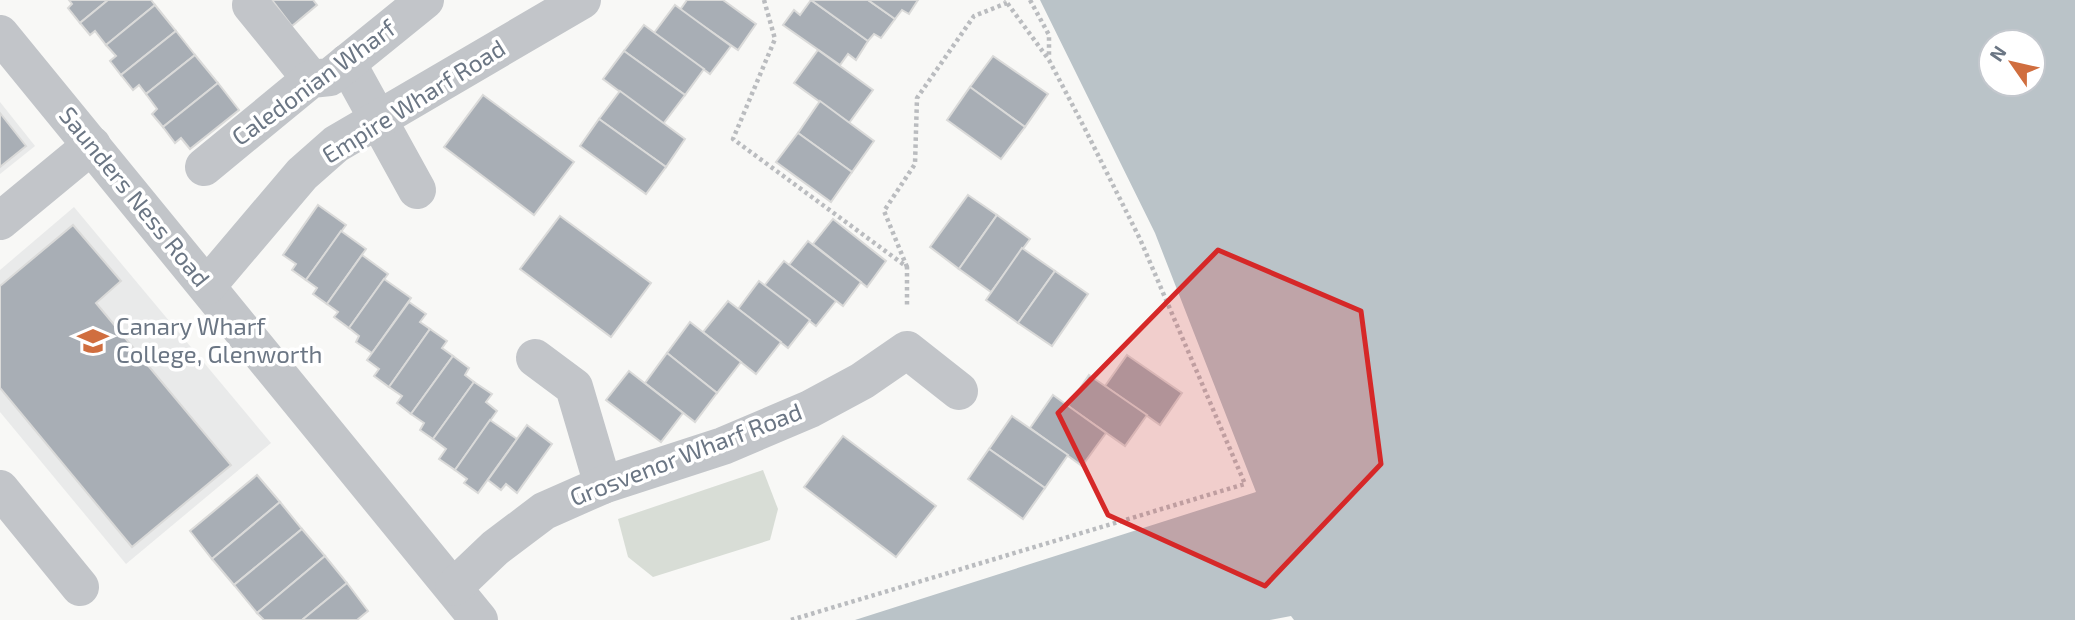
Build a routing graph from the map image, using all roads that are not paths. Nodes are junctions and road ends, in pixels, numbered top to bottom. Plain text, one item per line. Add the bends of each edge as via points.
1 (425, 0) edge
2 (582, 0) edge
3 (251, 5) dead end
4 (0, 34) edge
5 (347, 63) junction
6 (311, 79) junction
7 (378, 120) junction
8 (92, 145) junction
9 (204, 167) dead end
10 (417, 190) dead end
11 (0, 221) edge
12 (207, 286) junction
13 (535, 358) dead end
14 (960, 391) dead end
15 (603, 485) junction
16 (0, 489) edge
17 (80, 587) dead end
18 (454, 587) junction
19 (479, 620) edge

1 - 5 street, Caledonian Wharf
2 - 7 street, Empire Wharf Road
3 - 6 street
4 - 8 street, Saunders Ness Road
5 - 6 street, Caledonian Wharf via 330,76
5 - 7 street
6 - 9 street, Caledonian Wharf
7 - 10 street
7 - 12 street, Empire Wharf Road via 336,144 302,174
8 - 11 street
8 - 12 street, Saunders Ness Road
12 - 18 street, Saunders Ness Road
13 - 15 street via 573,387
14 - 15 street, Grosvenor Wharf Road via 907,350 862,381 810,408 723,446
15 - 18 street, Grosvenor Wharf Road via 544,511
16 - 17 street
18 - 19 street, Saunders Ness Road

